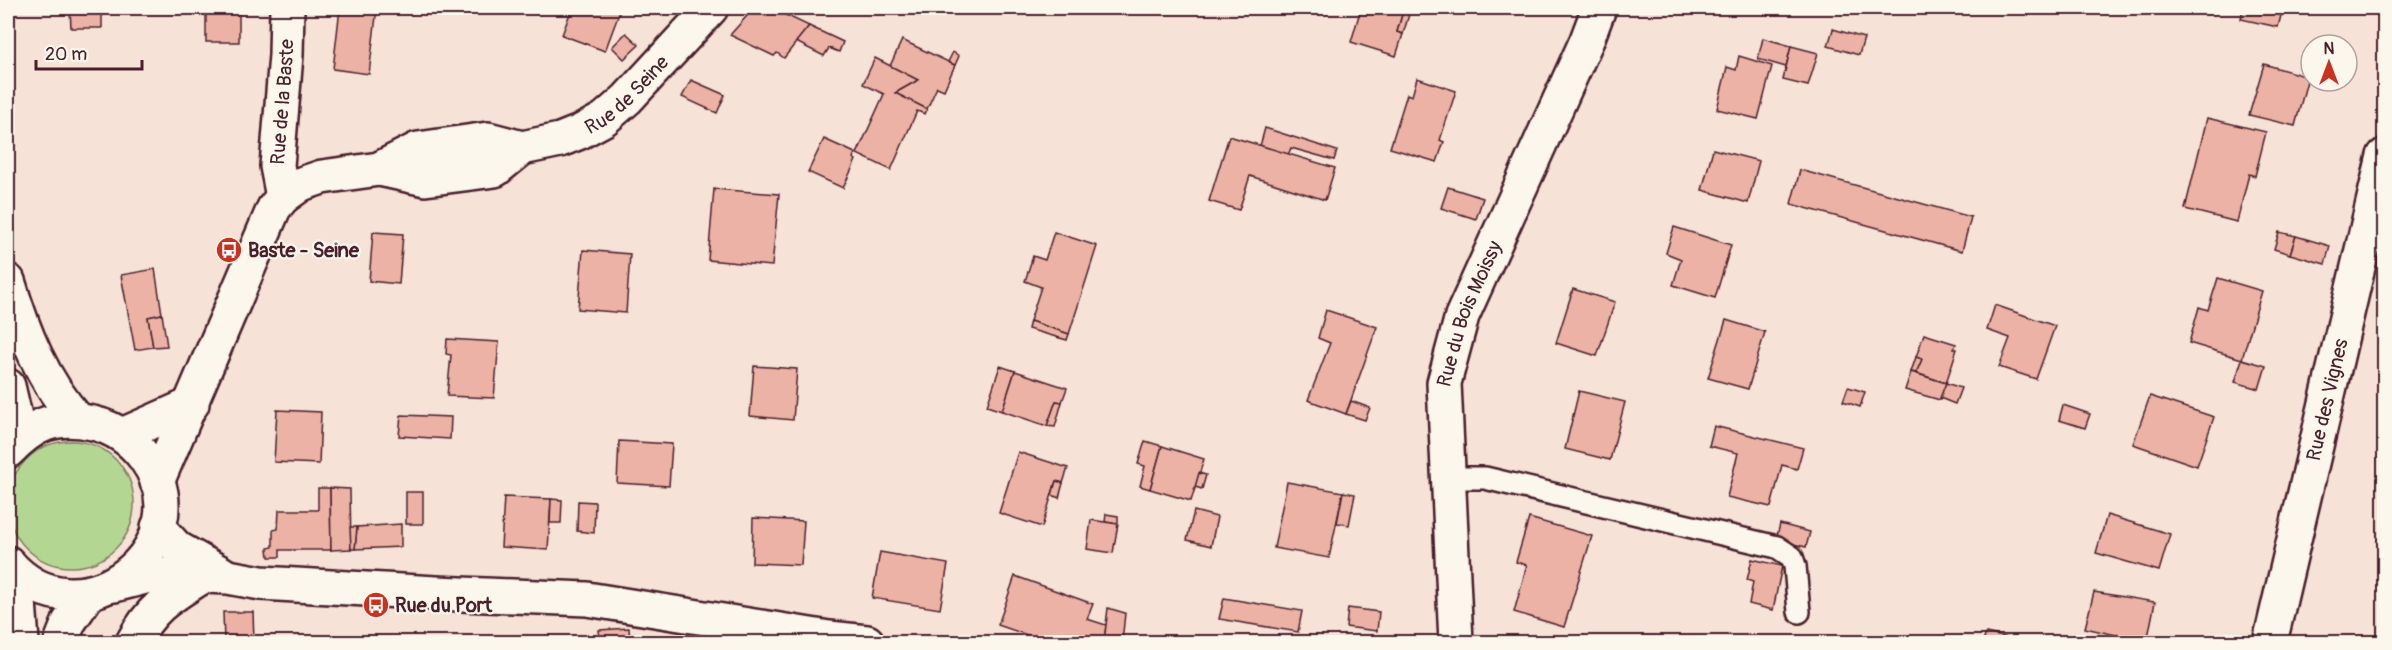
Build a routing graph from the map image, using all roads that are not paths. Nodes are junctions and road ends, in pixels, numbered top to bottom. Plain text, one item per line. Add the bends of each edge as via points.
1 (287, 8) edge
2 (711, 8) edge
3 (1599, 8) edge
4 (2385, 156) edge
5 (284, 197) junction
6 (8, 281) edge
7 (8, 386) edge
8 (192, 404) junction
9 (78, 420) junction
10 (122, 435) junction
11 (14, 445) edge
12 (1448, 478) junction
13 (157, 482) junction
14 (158, 527) junction
15 (12, 569) edge
16 (216, 576) junction
17 (102, 589) junction
18 (1798, 612) dead end
19 (22, 642) edge
20 (61, 642) edge
21 (133, 642) edge
22 (867, 642) edge
23 (1456, 642) edge
24 (2270, 642) edge

1 - 5 street, Rue de la Baste via 277,166
2 - 5 street, Rue de Seine via 627,99 604,118 560,140 522,148 495,170 425,179 379,169 322,177 301,184
3 - 12 street, Rue du Bois Moissy via 1462,316 1444,383
4 - 24 street, Rue des Vignes
5 - 8 street via 274,208
6 - 9 street via 23,332 60,400
7 - 11 street
8 - 10 street
8 - 13 street
9 - 10 street
9 - 11 street via 39,425
10 - 13 street via 149,464
12 - 18 lane via 1485,478 1777,547 1792,557 1796,566
12 - 23 street, Rue du Bois Moissy
13 - 14 street
14 - 16 street via 177,548
14 - 17 street via 150,549 135,569
15 - 17 street via 39,587 63,594
15 - 19 street
16 - 17 street via 153,574
16 - 21 street via 170,596 147,618
16 - 22 street via 261,583 436,594 587,599
17 - 20 street via 69,622

